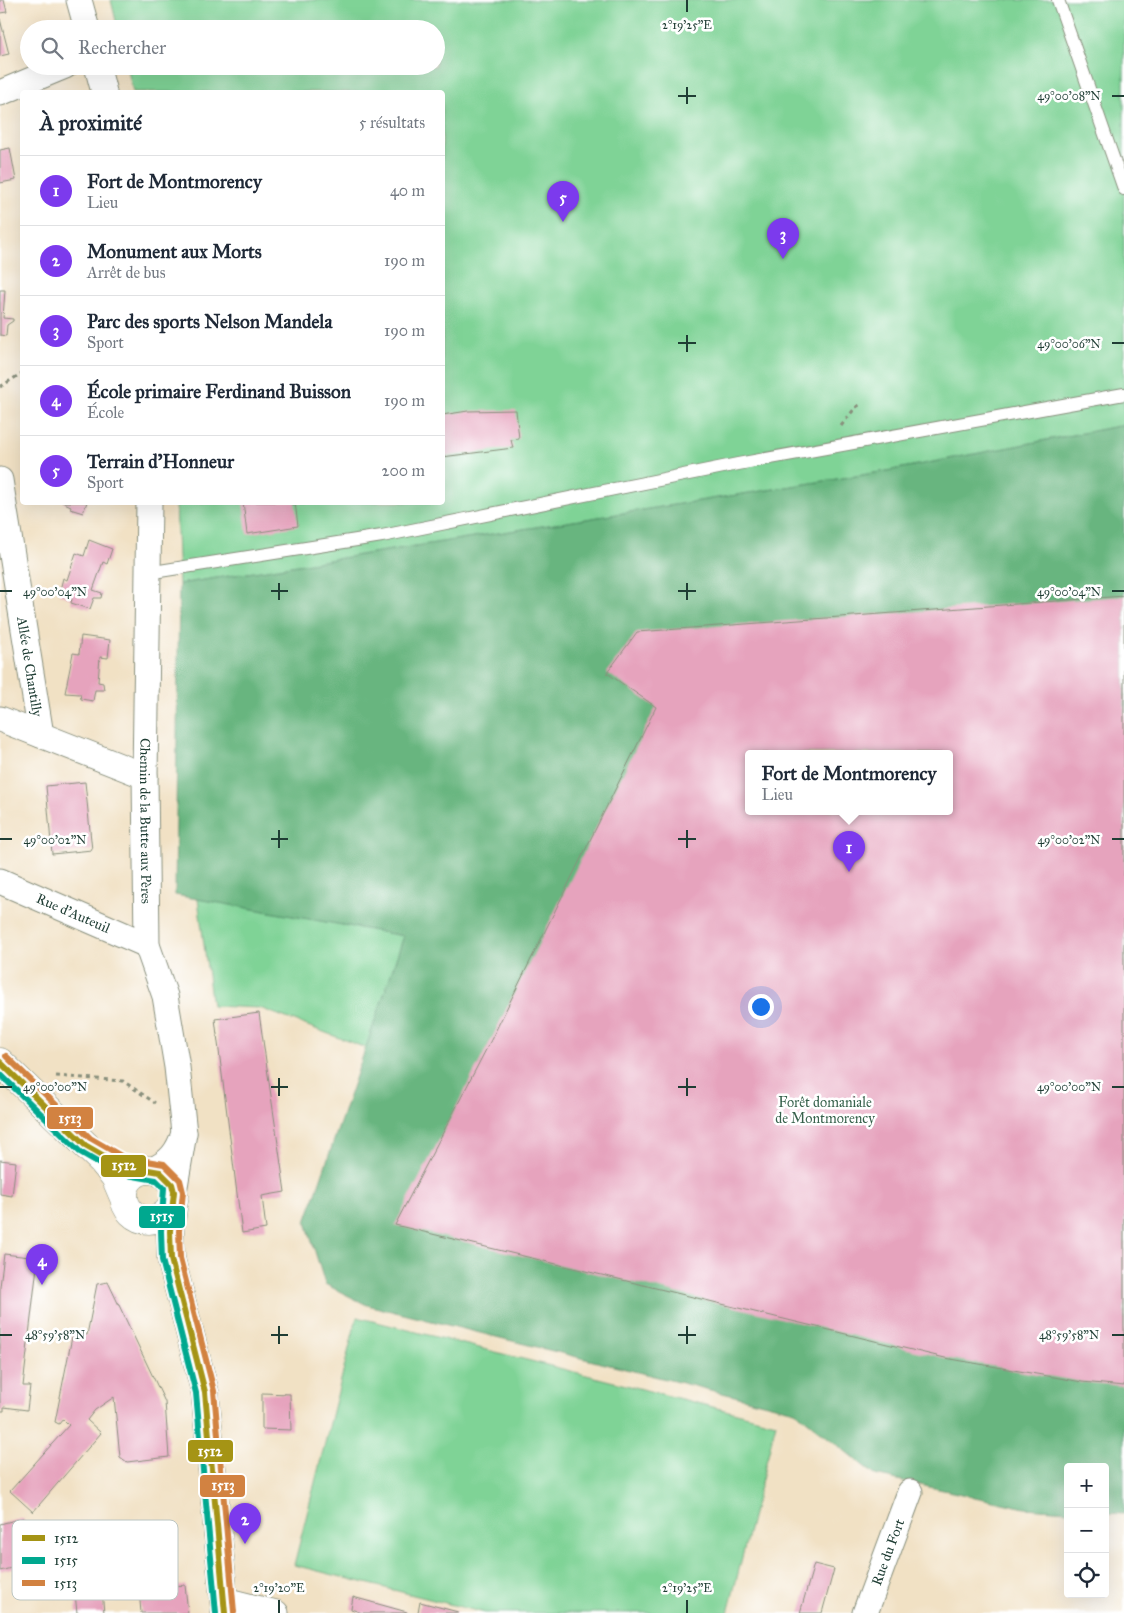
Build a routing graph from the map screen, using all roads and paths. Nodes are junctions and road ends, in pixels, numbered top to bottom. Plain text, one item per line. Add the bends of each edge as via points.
1 (79, 0) edge
2 (1058, 0) edge
3 (85, 20) edge
4 (43, 75) edge
5 (99, 75) edge
6 (103, 90) edge
7 (0, 93) edge
8 (1124, 189) edge
9 (20, 374) edge
10 (0, 387) edge
11 (1124, 394) edge
12 (0, 480) edge
13 (149, 505) edge
14 (147, 573) junction
15 (0, 719) edge
16 (41, 735) junction
17 (145, 776) junction
18 (0, 881) edge
19 (147, 945) junction
20 (0, 1062) edge
21 (184, 1134) junction
22 (86, 1145) junction
23 (148, 1170) junction
24 (174, 1196) junction
25 (124, 1198) junction
26 (142, 1219) junction
27 (171, 1259) junction
28 (910, 1492) dead end
29 (225, 1607) edge
30 (276, 1613) edge
31 (866, 1613) edge

1 - 3 street
2 - 8 lane
4 - 7 street
5 - 6 street
9 - 10 path
11 - 14 lane via 738,464 382,536
12 - 16 street, Allée de Chantilly
13 - 14 street, Chemin de la Butte aux Pères
14 - 17 street, Chemin de la Butte aux Pères
15 - 16 street
16 - 17 street
17 - 19 street, Chemin de la Butte aux Pères
18 - 19 street, Rue d'Auteuil
19 - 21 street, Chemin de la Butte aux Pères via 165,996
20 - 22 main road
21 - 23 street via 172,1157
21 - 24 street, Chemin de la Butte aux Pères
22 - 23 main road via 120,1165
22 - 25 main road via 115,1177
23 - 24 main road via 167,1177
23 - 25 main road via 130,1178
24 - 26 main road via 171,1208 158,1219
24 - 27 main road
25 - 26 main road via 128,1209
26 - 27 main road
27 - 29 main road via 205,1392
28 - 31 street, Rue du Fort
29 - 30 street

